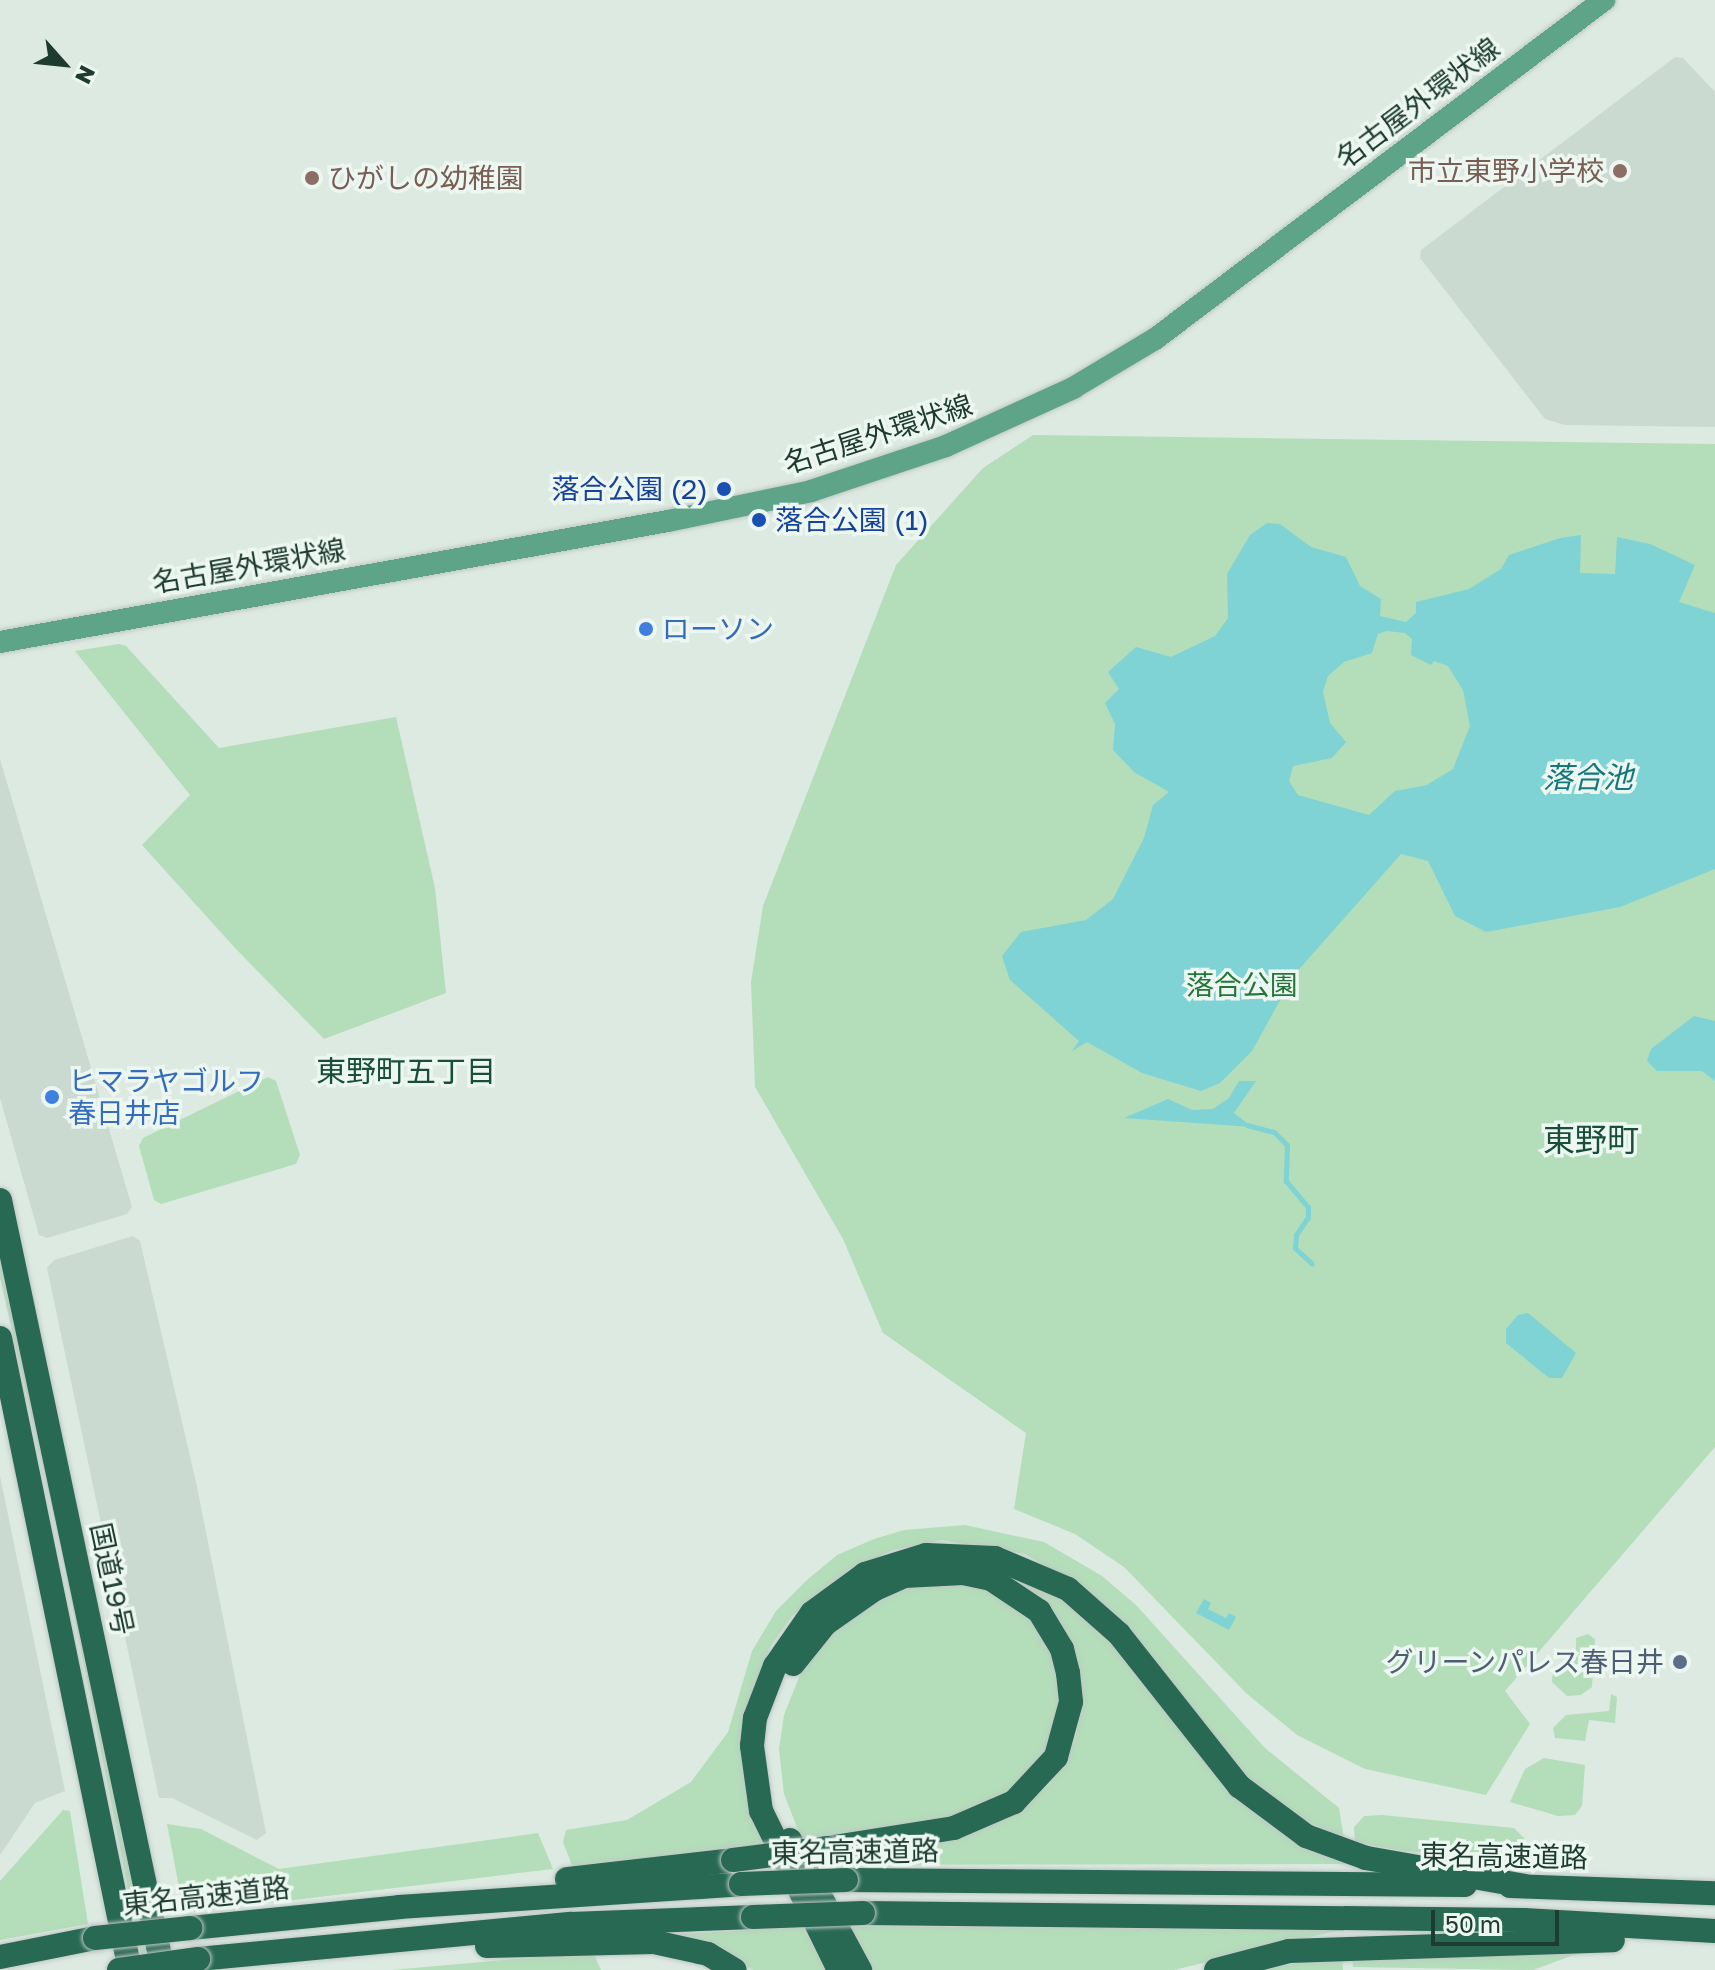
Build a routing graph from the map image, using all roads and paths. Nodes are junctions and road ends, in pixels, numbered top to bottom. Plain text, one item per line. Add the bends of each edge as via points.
1 (1604, 0) edge
2 (0, 642) edge
3 (0, 1200) edge
4 (0, 1338) edge
5 (110, 1869) junction
6 (1524, 1886) junction
7 (1715, 1893) edge
8 (399, 1907) junction
9 (1524, 1930) junction
10 (1715, 1931) edge
11 (388, 1940) junction
12 (1715, 1941) edge
13 (0, 1957) edge
14 (120, 1970) edge
15 (130, 1970) edge
16 (163, 1970) edge
17 (735, 1970) edge
18 (839, 1970) edge
19 (860, 1970) edge
20 (1216, 1970) edge

1 - 2 main road, 名古屋外環状線 via 1155,339 1073,388 946,446 811,491 668,521
3 - 16 highway, 国道19号
4 - 5 highway
5 - 14 highway via 105,1897
5 - 15 highway
6 - 7 highway, 東名高速道路
6 - 8 highway, 東名高速道路, bridge via 846,1880
6 - 18 highway via 1366,1858 1306,1836 1239,1786 1119,1634 1068,1589 995,1558 926,1555 865,1574 812,1613 775,1666 755,1718 752,1746 761,1811
8 - 13 highway, 東名高速道路, bridge via 95,1938
8 - 19 highway, bridge via 524,1884 733,1860 828,1848 954,1828 988,1817 1036,1783 1056,1757 1071,1702 1068,1673 1050,1625 1018,1592 963,1573 904,1576 849,1604 804,1646 776,1700 768,1749 776,1807
9 - 10 highway
9 - 11 highway, bridge via 863,1913 571,1924
9 - 12 highway
9 - 20 highway via 1289,1951
11 - 14 highway, bridge
11 - 17 highway via 497,1946 654,1942 708,1954

